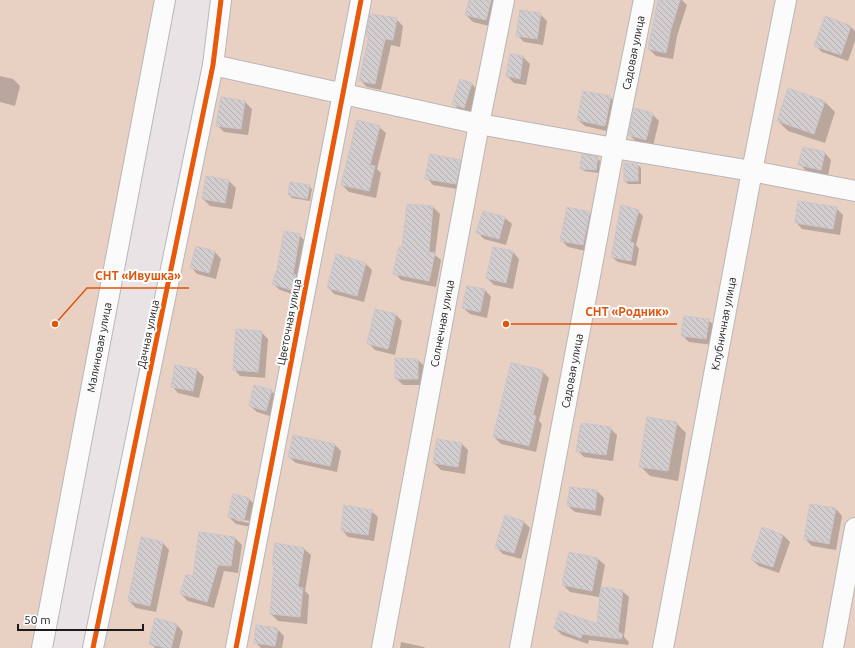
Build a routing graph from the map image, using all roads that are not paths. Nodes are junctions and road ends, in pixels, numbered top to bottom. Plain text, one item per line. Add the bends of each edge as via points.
1 (165, 0) edge
2 (221, 0) edge
3 (361, 0) edge
4 (504, 0) edge
5 (644, 0) edge
6 (786, 0) edge
7 (213, 65) junction
8 (344, 94) junction
9 (479, 124) junction
10 (614, 148) junction
11 (752, 171) junction
12 (855, 191) edge
13 (855, 528) edge
14 (42, 648) edge
15 (93, 648) edge
16 (236, 648) edge
17 (382, 648) edge
18 (520, 648) edge
19 (664, 648) edge
20 (833, 648) edge

1 - 14 street, Малиновая улица
2 - 7 street, Дачная улица
3 - 8 street, Цветочная улица
4 - 9 street, Солнечная улица
5 - 10 street, Садовая улица
6 - 11 street, Клубничная улица
7 - 8 street
7 - 15 street, Дачная улица
8 - 9 street
8 - 16 street, Цветочная улица
9 - 10 street
9 - 17 street, Солнечная улица
10 - 11 street
10 - 18 street, Садовая улица
11 - 12 street
11 - 19 street, Клубничная улица
13 - 20 street

